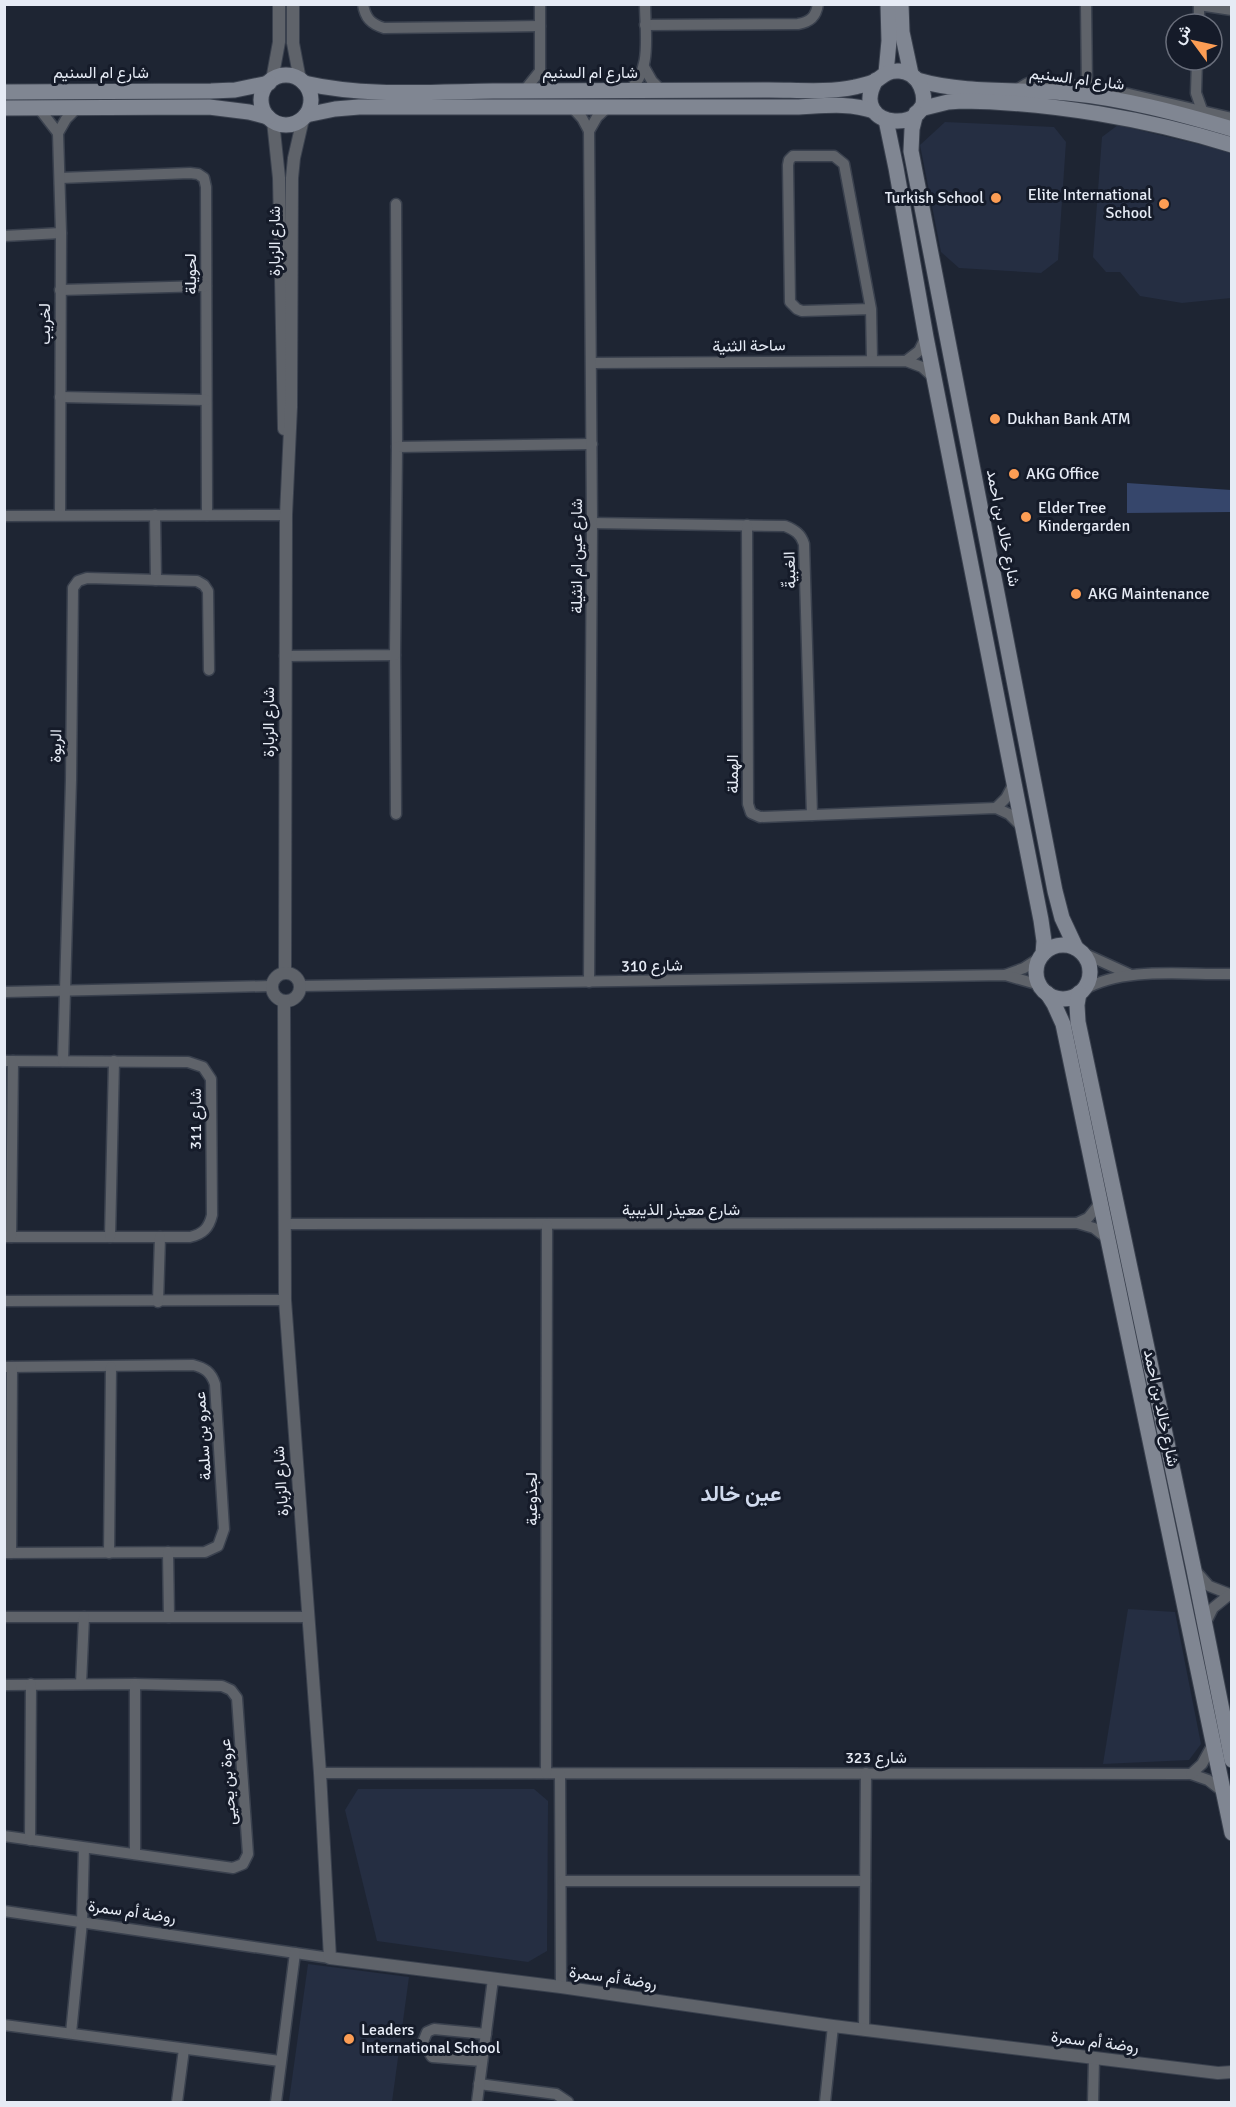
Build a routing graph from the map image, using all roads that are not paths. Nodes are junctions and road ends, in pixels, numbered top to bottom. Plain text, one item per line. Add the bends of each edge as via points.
1 (279, 4) edge
2 (293, 4) edge
3 (363, 4) edge
4 (540, 4) edge
5 (645, 4) edge
6 (819, 4) edge
7 (888, 4) edge
8 (901, 4) edge
9 (1086, 4) edge
10 (1199, 5) edge
11 (1232, 10) edge
12 (645, 25) junction
13 (540, 26) junction
14 (644, 67) junction
15 (540, 71) junction
16 (1197, 72) edge
17 (881, 76) junction
18 (914, 77) junction
19 (302, 81) junction
20 (270, 82) junction
21 (1087, 87) junction
22 (9, 89) edge
23 (1016, 90) junction
24 (524, 91) junction
25 (557, 91) junction
26 (627, 92) junction
27 (663, 92) junction
28 (1196, 93) junction
29 (571, 106) junction
30 (609, 106) junction
31 (1184, 106) junction
32 (38, 107) junction
33 (78, 107) junction
34 (4, 108) edge
35 (1202, 110) junction
36 (918, 111) junction
37 (880, 115) junction
38 (305, 117) junction
39 (1232, 118) edge
40 (271, 119) junction
41 (1232, 129) edge
42 (590, 131) junction
43 (58, 133) junction
44 (1232, 144) edge
45 (60, 178) junction
46 (396, 204) dead end
47 (61, 233) junction
48 (4, 236) edge
49 (206, 286) junction
50 (60, 290) junction
51 (871, 309) junction
52 (926, 337) junction
53 (872, 360) junction
54 (906, 361) junction
55 (591, 363) junction
56 (934, 378) junction
57 (60, 397) junction
58 (206, 400) junction
59 (592, 444) junction
60 (397, 447) junction
61 (287, 472) junction
62 (60, 515) junction
63 (155, 515) junction
64 (207, 515) junction
65 (286, 515) junction
66 (4, 516) edge
67 (592, 523) junction
68 (747, 525) junction
69 (156, 580) junction
70 (395, 655) junction
71 (285, 656) junction
72 (208, 670) dead end
73 (1014, 783) junction
74 (996, 808) junction
75 (396, 814) dead end
76 (812, 815) junction
77 (1023, 828) junction
78 (1079, 950) junction
79 (1042, 956) junction
80 (285, 973) junction
81 (1232, 974) edge
82 (1005, 975) junction
83 (1132, 975) junction
84 (590, 982) junction
85 (272, 986) junction
86 (300, 986) junction
87 (1043, 989) junction
88 (63, 991) junction
89 (4, 992) edge
90 (1081, 992) junction
91 (284, 1001) junction
92 (9, 1061) edge
93 (63, 1061) junction
94 (114, 1061) junction
95 (1100, 1203) junction
96 (1077, 1223) junction
97 (285, 1224) junction
98 (547, 1225) junction
99 (8, 1237) edge
100 (160, 1237) junction
101 (110, 1238) junction
102 (1108, 1239) junction
103 (285, 1300) junction
104 (4, 1301) edge
105 (158, 1302) junction
106 (111, 1366) junction
107 (8, 1367) edge
108 (109, 1552) junction
109 (168, 1552) junction
110 (8, 1553) edge
111 (1194, 1570) junction
112 (1230, 1595) edge
113 (4, 1617) edge
114 (84, 1617) junction
115 (169, 1617) junction
116 (307, 1617) junction
117 (1204, 1626) junction
118 (31, 1684) junction
119 (81, 1684) junction
120 (135, 1684) junction
121 (4, 1685) edge
122 (1213, 1744) junction
123 (1232, 1760) edge
124 (320, 1773) junction
125 (546, 1773) junction
126 (866, 1773) junction
127 (560, 1774) junction
128 (1191, 1774) junction
129 (1222, 1791) junction
130 (1232, 1833) edge
131 (4, 1836) edge
132 (30, 1840) junction
133 (84, 1848) junction
134 (135, 1854) junction
135 (562, 1881) junction
136 (865, 1881) junction
137 (4, 1911) edge
138 (82, 1922) junction
139 (295, 1953) junction
140 (330, 1958) junction
141 (493, 1979) junction
142 (561, 1987) junction
143 (4, 2025) edge
144 (832, 2026) junction
145 (864, 2030) junction
146 (70, 2033) junction
147 (486, 2034) junction
148 (184, 2049) junction
149 (1094, 2059) junction
150 (280, 2061) junction
151 (482, 2061) junction
152 (1232, 2072) edge
153 (1218, 2073) junction
154 (1232, 2080) edge
155 (479, 2084) junction
156 (177, 2103) edge
157 (276, 2103) edge
158 (477, 2103) edge
159 (568, 2103) edge
160 (825, 2103) edge
161 (1093, 2103) edge

1 - 20 street via 279,42
2 - 19 street via 293,43
3 - 13 street via 369,21 384,28
4 - 13 street
5 - 12 street
6 - 12 street via 812,19 798,24
7 - 17 main road via 889,41
8 - 18 main road via 903,38
9 - 21 street
10 - 11 street
12 - 14 street
13 - 15 street
14 - 26 street
14 - 27 street
15 - 24 street
15 - 25 street
16 - 28 street
17 - 18 main road via 903,71
17 - 27 main road, شارع ام السنيم via 840,89
17 - 37 main road via 871,94 871,102
18 - 23 main road, شارع ام السنيم via 948,87
18 - 36 main road via 923,94
19 - 20 main road via 283,76
19 - 24 main road, شارع ام السنيم via 359,92
19 - 38 main road via 311,98
20 - 22 main road, شارع ام السنيم via 234,90
20 - 40 main road via 262,104
21 - 23 street via 1036,80
21 - 31 street
23 - 41 main road, شارع ام السنيم via 1069,93 1119,102
24 - 25 main road, شارع ام السنيم
25 - 26 main road, شارع ام السنيم
26 - 27 main road, شارع ام السنيم
28 - 31 street
28 - 35 street
29 - 30 main road, شارع ام السنيم
29 - 38 main road, شارع ام السنيم via 359,108
29 - 42 street
30 - 37 main road, شارع ام السنيم via 842,105 864,107
30 - 42 street
31 - 35 street
32 - 33 main road, شارع ام السنيم
32 - 34 main road, شارع ام السنيم
32 - 43 street
33 - 40 main road, شارع ام السنيم via 209,107
33 - 43 street
35 - 39 street
36 - 37 main road via 901,122
36 - 44 main road, شارع ام السنيم via 962,101 1051,108 1167,127
36 - 78 main road, شارع خالد بن احمد via 911,151 1058,904
37 - 52 main road via 896,168
38 - 40 main road via 288,125
38 - 61 street, شارع الزبارة via 292,178
40 - 61 street, شارع الزبارة via 279,178 282,408
42 - 55 street, شارع عين ام انثيلة
43 - 45 street, لخريب
45 - 47 street, لخريب
45 - 49 street, لحويلة via 201,175 206,187
46 - 60 street
47 - 48 street
47 - 50 street, لخريب
49 - 50 street
49 - 58 street, لحويلة
50 - 57 street, لخريب
51 - 51 street via 844,164 834,156 793,156 788,165 790,302 802,311
51 - 53 street
52 - 54 street via 919,351
52 - 56 main road
53 - 54 street, ساحة الثنية
53 - 55 street, ساحة الثنية
54 - 56 street, ساحة الثنية via 922,367
55 - 59 street, شارع عين ام انثيلة
56 - 73 main road
57 - 58 street
57 - 62 street, لخريب
58 - 64 street, لحويلة
59 - 60 street
59 - 67 street, شارع عين ام انثيلة
60 - 70 street
61 - 65 street, شارع الزبارة
62 - 63 street
62 - 66 street
63 - 64 street
63 - 69 street
64 - 65 street
65 - 71 street, شارع الزبارة
67 - 68 street, الغبيةّ
67 - 84 street, شارع عين ام انثيلة
68 - 76 street, الغبيةّ via 785,526 798,532 804,544
68 - 76 street, الهملة via 748,804 752,813 760,817
69 - 72 street, الربوة via 197,581 208,591
69 - 88 street, الربوة via 87,578 73,588
70 - 71 street
70 - 75 street
71 - 80 street, شارع الزبارة
73 - 74 street
73 - 77 main road
74 - 76 street, الهملة
74 - 77 street
77 - 79 main road via 1043,931
78 - 79 main road via 1055,946
78 - 83 street
78 - 90 main road via 1090,967 1088,983
79 - 82 street, شارع 310
79 - 87 main road via 1036,971
80 - 85 street via 275,978
80 - 86 street via 295,976
81 - 83 street
82 - 84 street, شارع 310
82 - 87 street, شارع 310
83 - 90 street via 1106,979
84 - 86 street, شارع 310
85 - 88 street
85 - 91 street via 275,996
86 - 91 street via 297,995
87 - 90 main road via 1060,998
87 - 95 main road, شارع خالد بن احمد via 1063,1024
88 - 89 street
88 - 93 street
90 - 111 main road, شارع خالد بن احمد via 1078,1022
91 - 97 street, شارع الزبارة
92 - 93 street, شارع 311
92 - 99 street
93 - 94 street, شارع 311
94 - 100 street, شارع 311 via 188,1062 202,1067 211,1078 210,1224 198,1235
94 - 101 street
95 - 96 street via 1088,1218
95 - 102 main road, شارع خالد بن احمد
96 - 98 street, شارع معيذر الذيبية
96 - 102 street, شارع معيذر الذيبية via 1094,1228
97 - 98 street, شارع معيذر الذيبية
97 - 103 street, شارع الزبارة
98 - 125 street, لجذوعية
99 - 101 street, شارع 311
100 - 101 street, شارع 311
100 - 105 street
102 - 122 main road, شارع خالد بن احمد
103 - 105 street
103 - 116 street, شارع الزبارة
104 - 105 street
106 - 107 street, عمرو بن سلمة
106 - 108 street
106 - 109 street, عمرو بن سلمة via 193,1365 213,1376 222,1539 213,1550
107 - 110 street
108 - 109 street, عمرو بن سلمة
108 - 110 street, عمرو بن سلمة
109 - 115 street
111 - 112 street via 1209,1586
111 - 117 main road, شارع خالد بن احمد
112 - 117 street via 1213,1608
113 - 114 street
114 - 115 street
114 - 119 street
115 - 116 street
116 - 124 street, شارع الزبارة
117 - 123 main road, شارع خالد بن احمد
118 - 119 street, عروة بن يحيى
118 - 121 street, عروة بن يحيى
118 - 132 street
119 - 120 street, عروة بن يحيى
120 - 134 street
120 - 134 street, عروة بن يحيى via 222,1686 237,1698 248,1854 243,1864 232,1868
122 - 128 street
122 - 129 main road, شارع خالد بن احمد
124 - 125 street, شارع 323
124 - 140 street, شارع الزبارة
125 - 127 street, شارع 323
126 - 127 street, شارع 323
126 - 128 street, شارع 323
126 - 136 street
127 - 135 street
128 - 129 street, شارع 323
129 - 130 main road, شارع خالد بن احمد
131 - 132 street, عروة بن يحيى
132 - 133 street, عروة بن يحيى
133 - 134 street, عروة بن يحيى
133 - 138 street
135 - 136 street
135 - 142 street
136 - 145 street
137 - 138 street, روضة أم سمرة
138 - 139 street, روضة أم سمرة
138 - 146 street
139 - 140 street, روضة أم سمرة
139 - 150 street
140 - 141 street, روضة أم سمرة
141 - 142 street, روضة أم سمرة
141 - 147 street
142 - 144 street, روضة أم سمرة
143 - 146 street
144 - 145 street, روضة أم سمرة
144 - 160 street
145 - 149 street, روضة أم سمرة
146 - 148 street
147 - 151 street
147 - 151 street via 434,2029 427,2032 423,2042 432,2057
148 - 150 street
148 - 156 street
149 - 153 street, روضة أم سمرة
149 - 161 street
150 - 157 street
151 - 155 street
152 - 153 street, روضة أم سمرة
153 - 154 street, روضة أم سمرة
155 - 158 street
155 - 159 street via 556,2094

